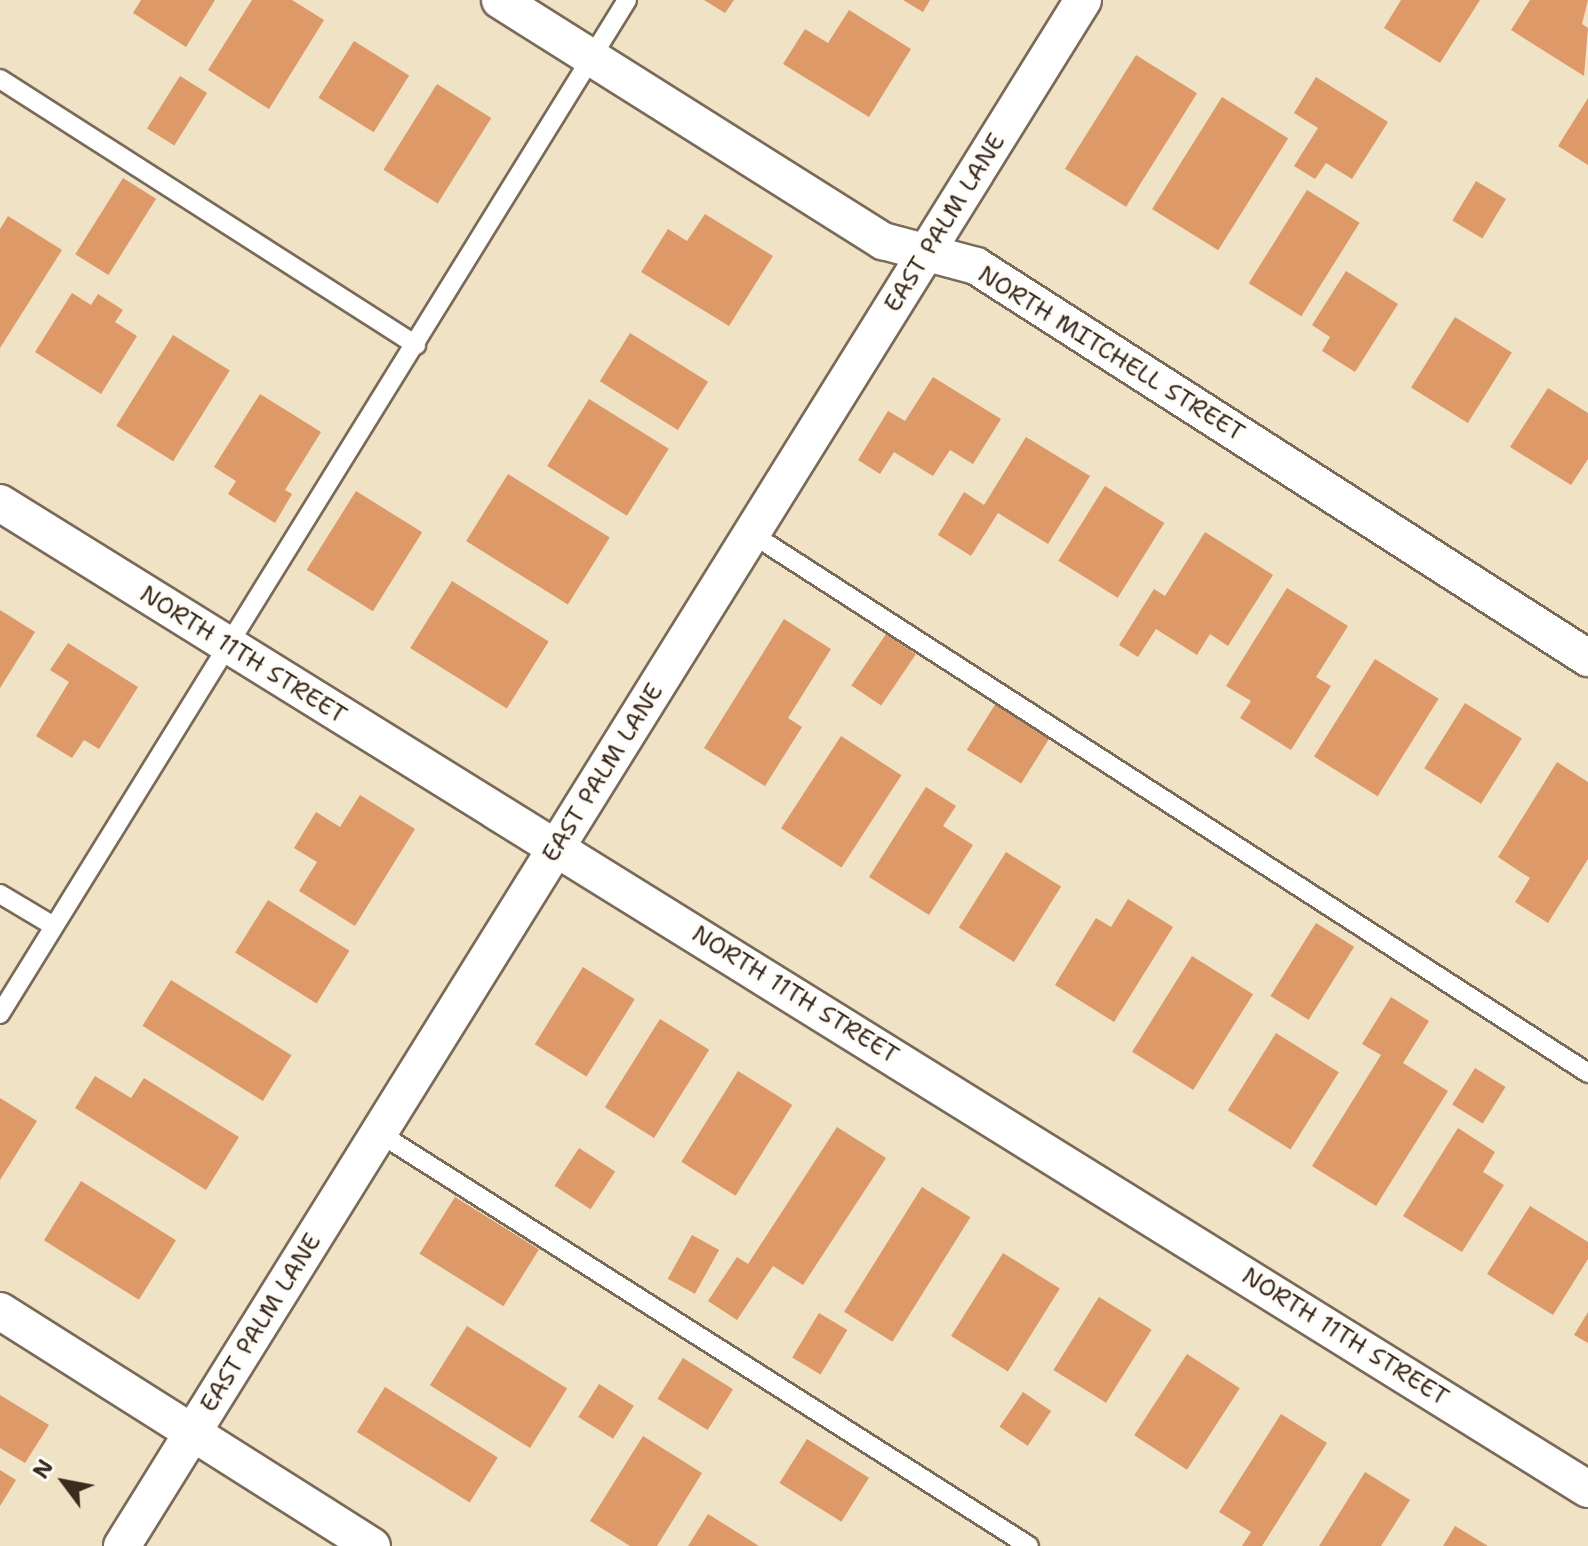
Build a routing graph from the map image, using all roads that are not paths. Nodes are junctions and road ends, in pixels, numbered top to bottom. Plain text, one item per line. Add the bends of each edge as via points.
1 (500, 0) edge
2 (627, 0) edge
3 (1083, 0) edge
4 (590, 59) junction
5 (0, 79) edge
6 (926, 253) junction
7 (416, 345) junction
8 (0, 503) edge
9 (752, 534) junction
10 (230, 648) junction
11 (1588, 658) edge
12 (557, 847) junction
13 (0, 894) edge
14 (52, 925) junction
15 (0, 1014) edge
16 (1588, 1073) edge
17 (379, 1133) junction
18 (0, 1311) edge
19 (195, 1430) junction
20 (1588, 1489) edge
21 (122, 1546) edge
22 (372, 1546) edge
23 (1029, 1546) edge

1 - 4 street, NORTH MITCHELL STREET
2 - 4 lane
3 - 6 street, EAST PALM LANE
4 - 6 street, NORTH MITCHELL STREET via 883,241
4 - 7 lane
5 - 7 lane
6 - 9 street, EAST PALM LANE
6 - 11 street, NORTH MITCHELL STREET via 976,266
7 - 10 lane
8 - 10 street, NORTH 11TH STREET
9 - 12 street, EAST PALM LANE
9 - 16 lane
10 - 12 street, NORTH 11TH STREET
10 - 14 lane
12 - 17 street, EAST PALM LANE
12 - 20 street, NORTH 11TH STREET
13 - 14 lane
14 - 15 lane
17 - 19 street, EAST PALM LANE
17 - 23 lane
18 - 19 street
19 - 21 street, EAST PALM LANE
19 - 22 street

